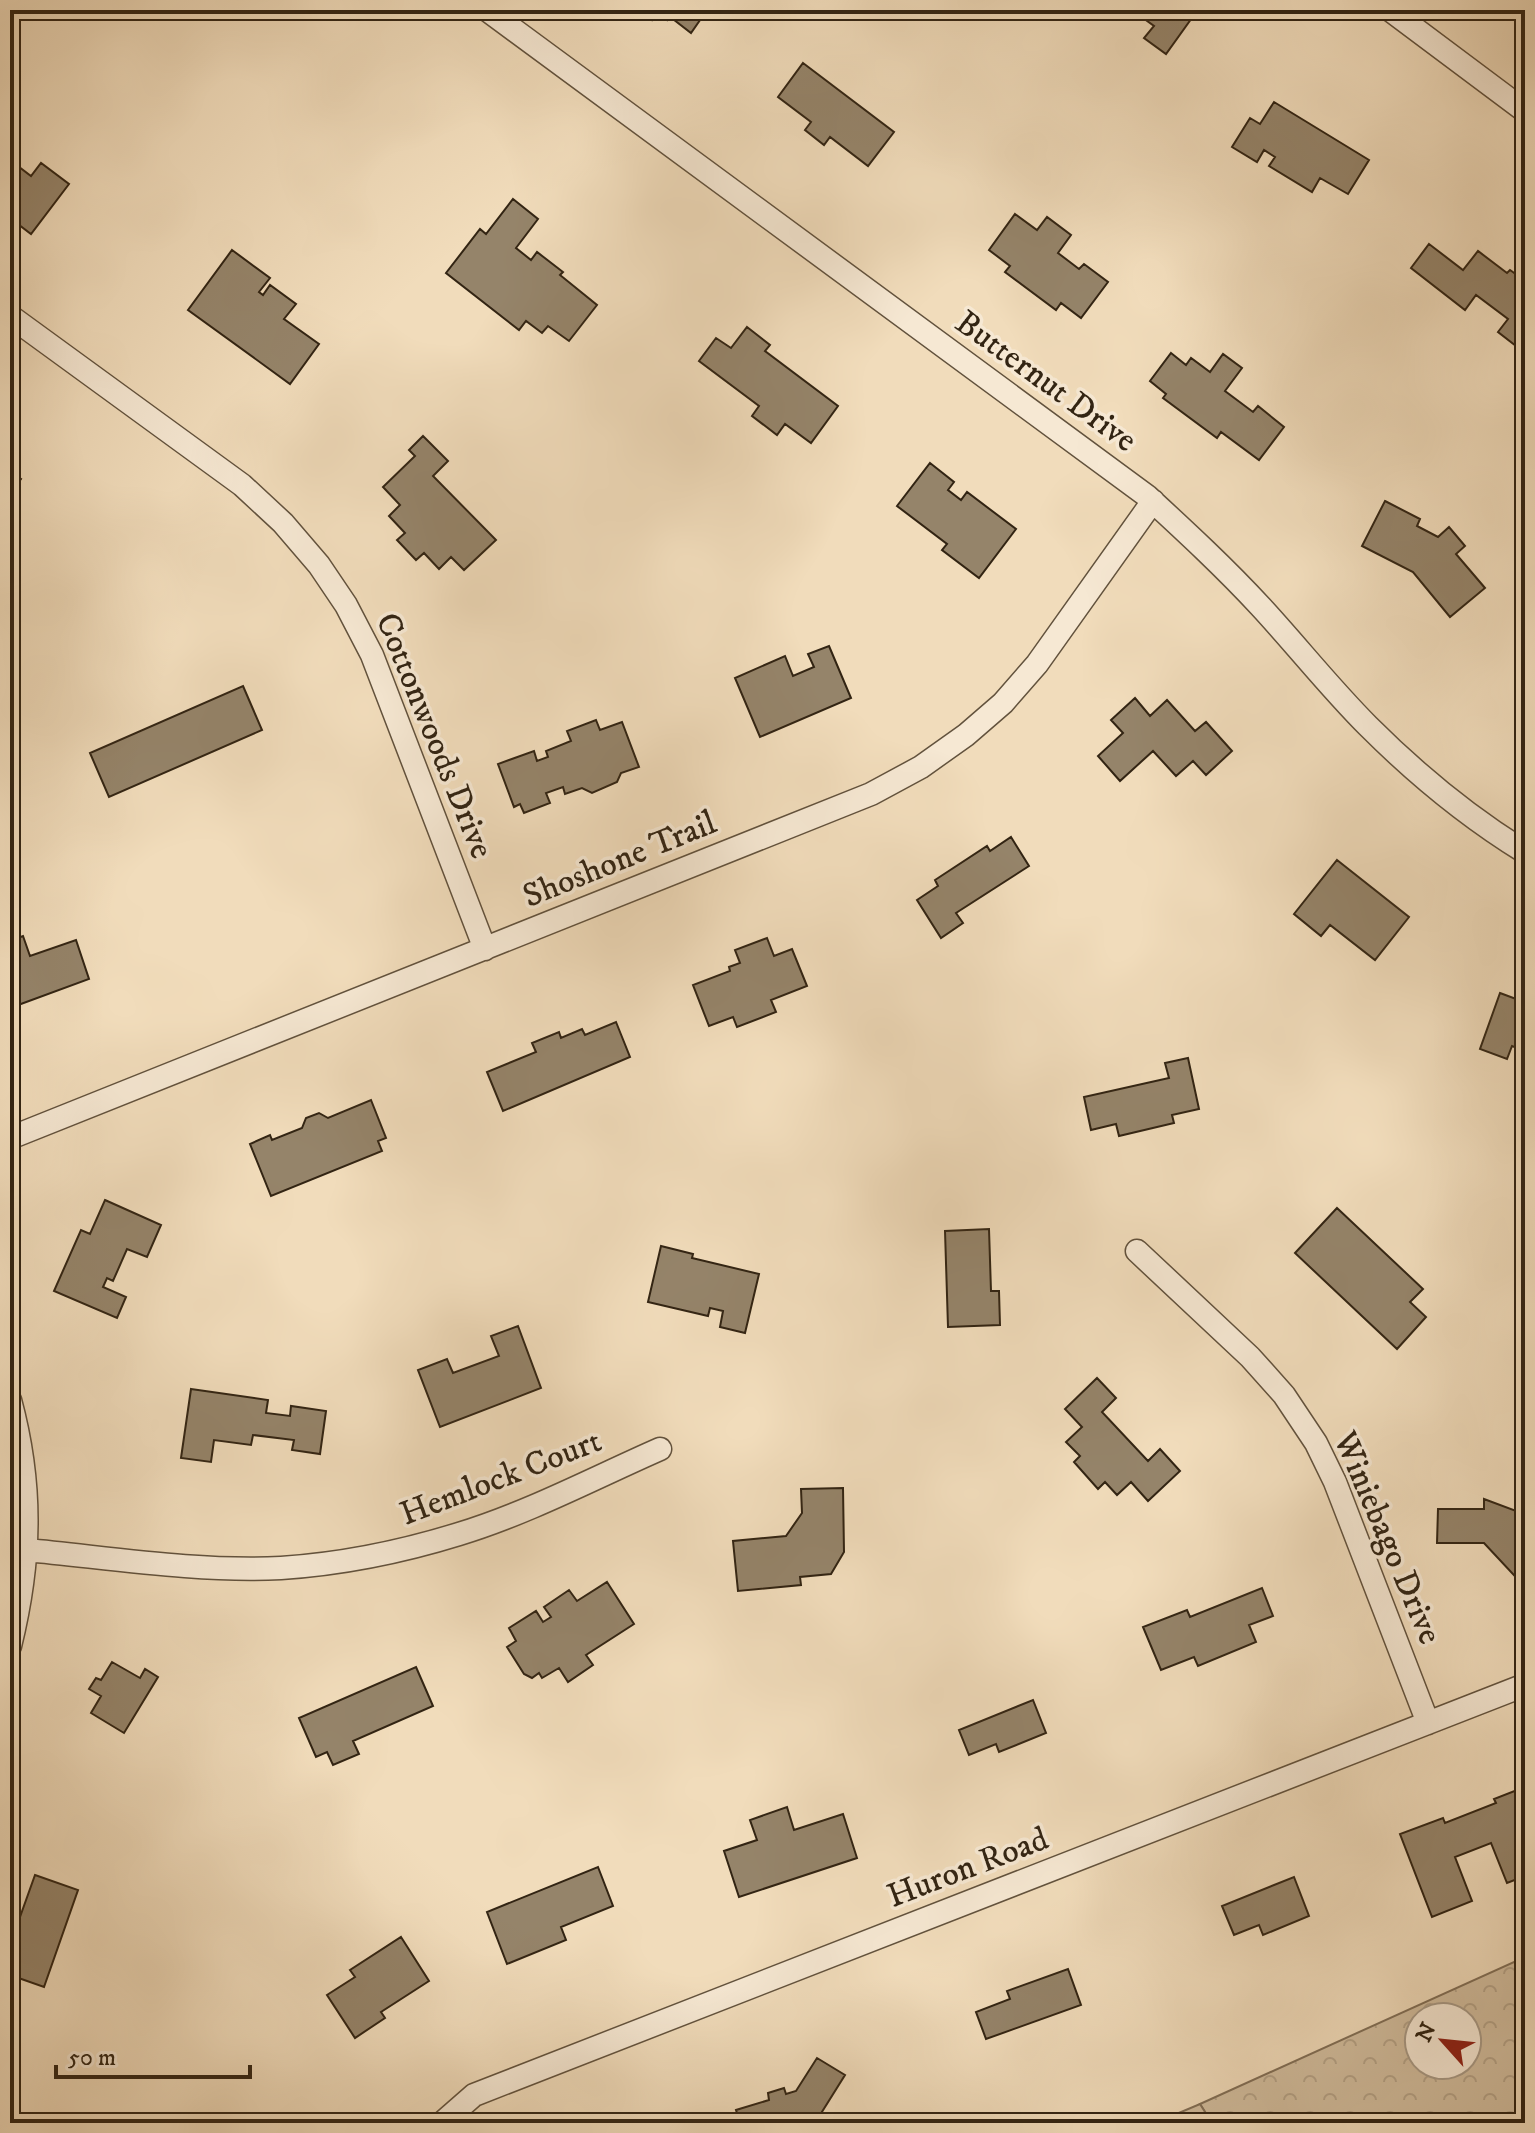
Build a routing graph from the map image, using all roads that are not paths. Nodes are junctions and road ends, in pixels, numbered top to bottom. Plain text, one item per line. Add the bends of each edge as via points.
1 (487, 10) edge
2 (1390, 10) edge
3 (1525, 111) edge
4 (10, 316) edge
5 (1153, 501) junction
6 (1525, 852) edge
7 (485, 949) junction
8 (10, 1138) edge
9 (1137, 1251) dead end
10 (10, 1400) edge
11 (660, 1449) dead end
12 (27, 1550) junction
13 (10, 1646) edge
14 (1525, 1685) edge
15 (1428, 1723) junction
16 (442, 2123) edge

1 - 5 street, Butternut Drive
2 - 3 street
4 - 7 street, Cottonwoods Drive via 242,485 319,565 372,655
5 - 6 street, Butternut Drive via 1261,606 1413,769
5 - 7 street, Shoshone Trail via 1037,664 1003,703 921,767 871,794
7 - 8 street, Shoshone Trail
9 - 15 street, Winiebago Drive via 1250,1357 1316,1443
10 - 12 street via 26,1482
11 - 12 street, Hemlock Court via 461,1534 341,1561 206,1568
12 - 13 street
14 - 15 street, Huron Road
15 - 16 street, Huron Road via 474,2095

